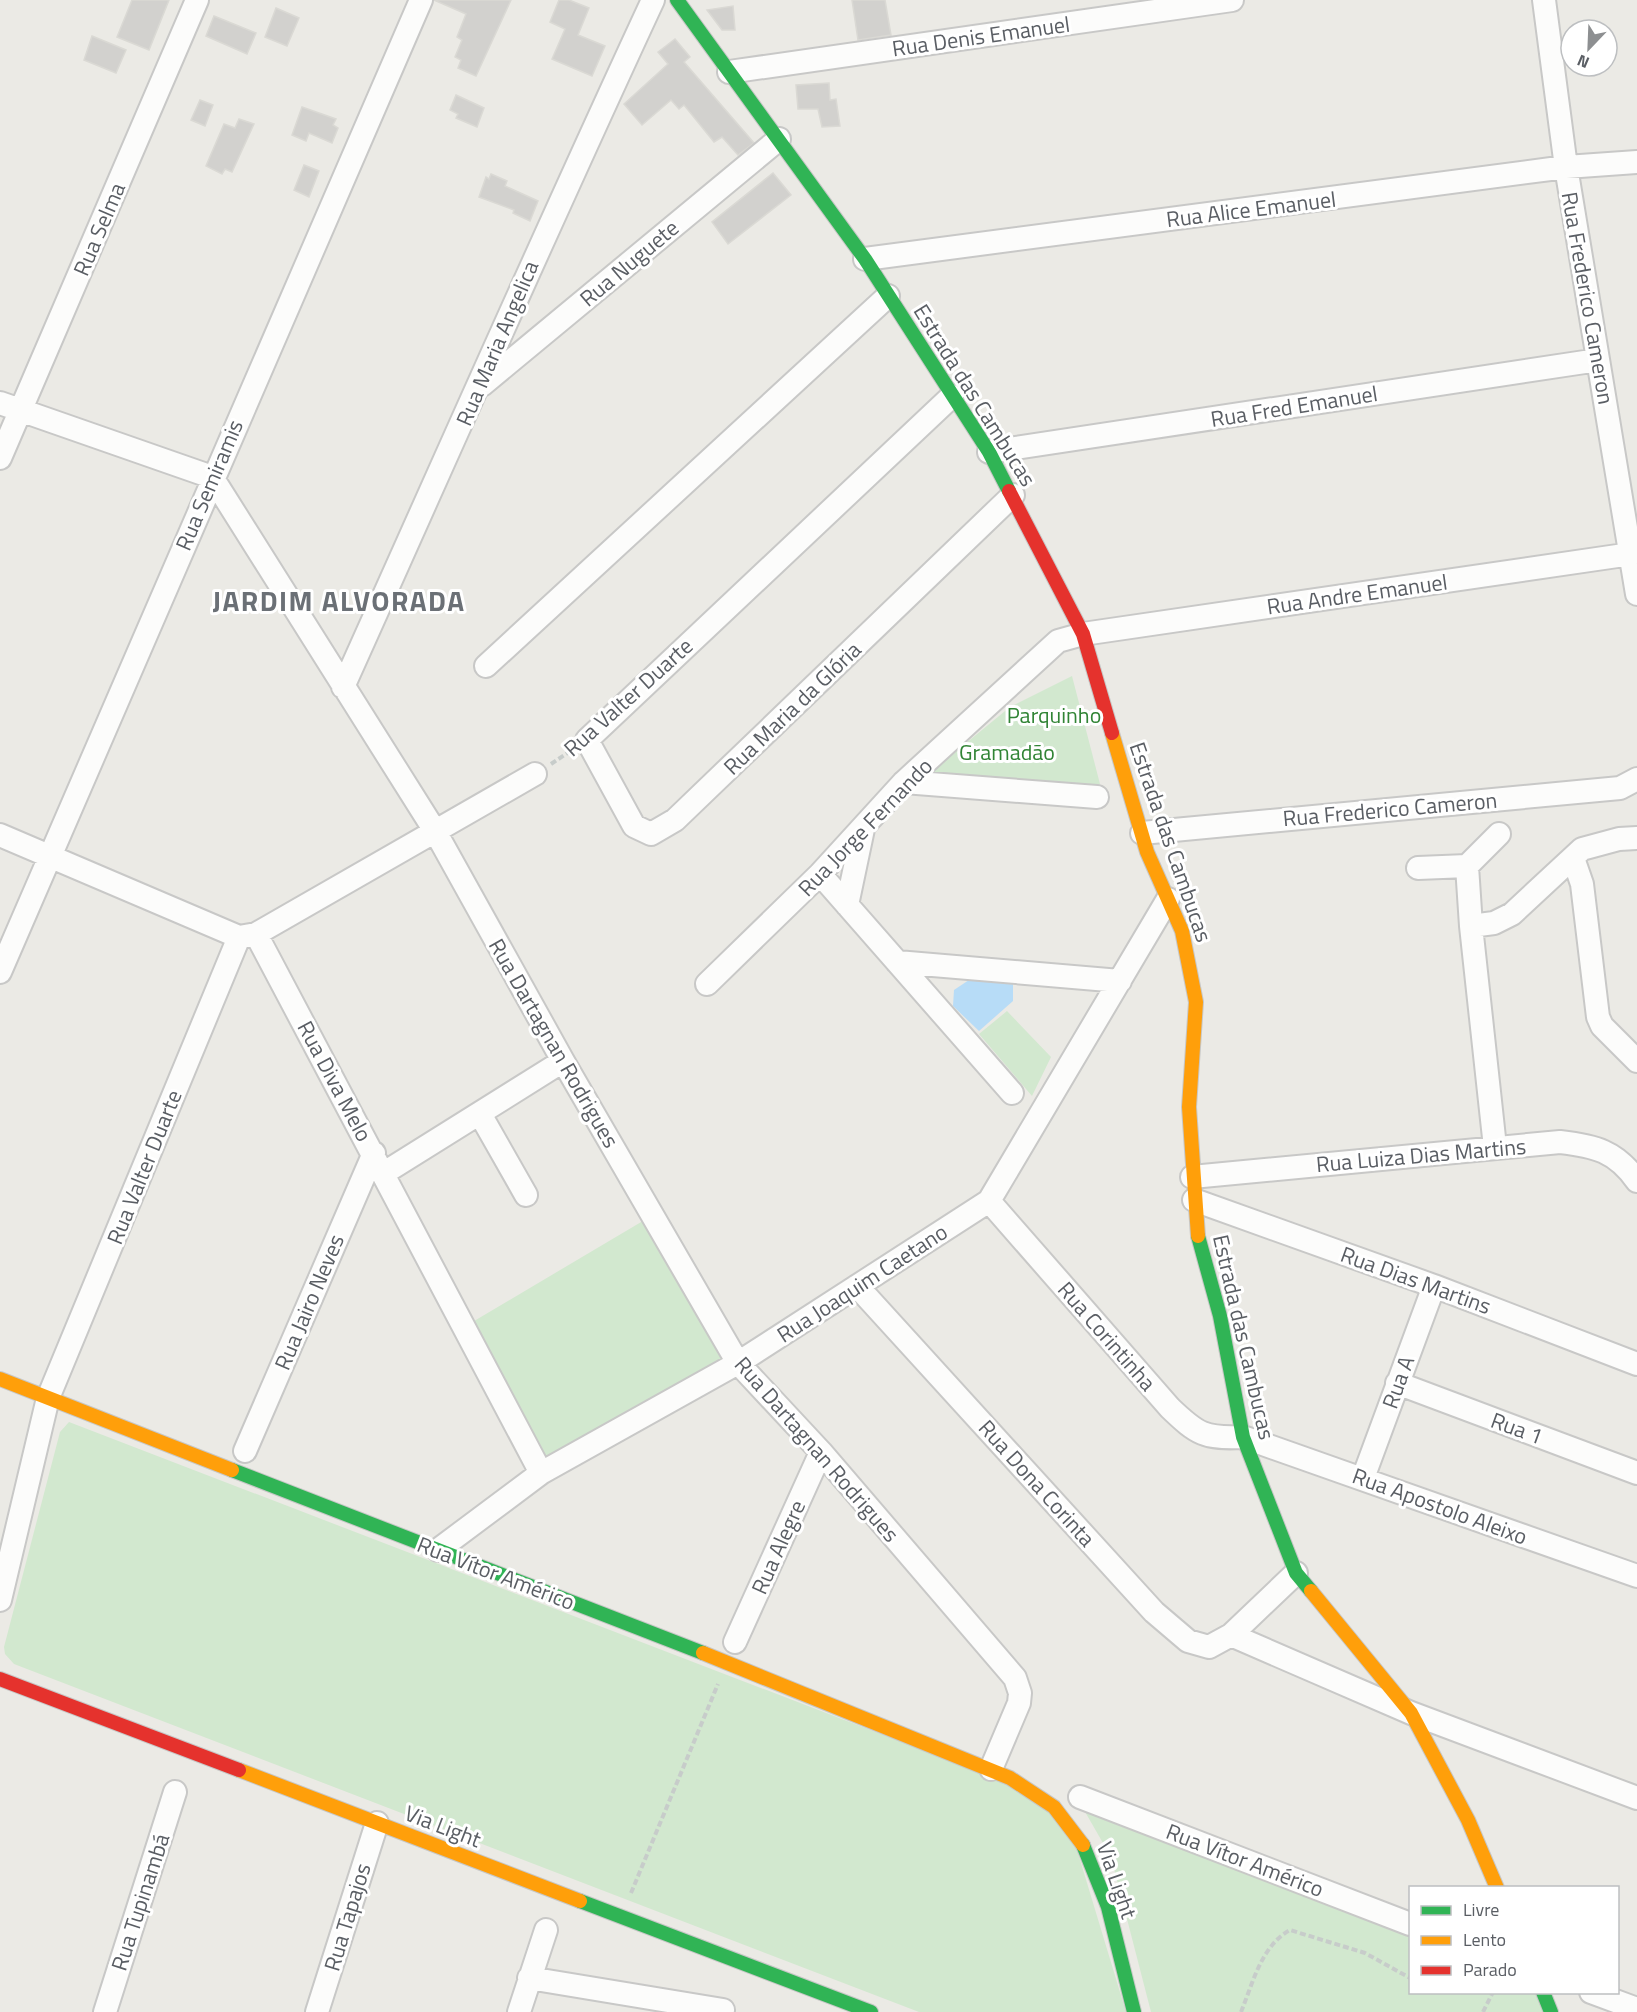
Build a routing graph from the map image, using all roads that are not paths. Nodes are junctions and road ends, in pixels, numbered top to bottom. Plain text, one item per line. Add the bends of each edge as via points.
1 (197, 0) edge
2 (421, 0) edge
3 (653, 0) edge
4 (677, 0) edge
5 (1232, 0) edge
6 (1544, 0) edge
7 (729, 72) junction
8 (779, 138) junction
9 (1637, 162) edge
10 (1566, 167) junction
11 (865, 259) junction
12 (888, 296) junction
13 (1598, 360) junction
14 (478, 388) junction
15 (952, 396) junction
16 (10, 406) edge
17 (989, 452) junction
18 (0, 458) edge
19 (212, 477) junction
20 (1013, 495) junction
21 (1631, 554) junction
22 (1637, 594) edge
23 (1083, 634) junction
24 (486, 666) dead end
25 (343, 687) junction
26 (587, 740) joint
27 (535, 774) road end
28 (1637, 778) edge
29 (904, 782) junction
30 (1097, 797) dead end
31 (863, 827) junction
32 (435, 831) junction
33 (1142, 832) junction
34 (1499, 834) dead end
35 (0, 835) edge
36 (1637, 838) edge
37 (49, 854) junction
38 (1573, 858) junction
39 (1467, 866) junction
40 (1418, 868) dead end
41 (820, 874) junction
42 (1168, 899) junction
43 (847, 905) junction
44 (1471, 926) junction
45 (247, 935) junction
46 (897, 962) junction
47 (0, 972) edge
48 (1120, 981) junction
49 (707, 984) dead end
50 (563, 1061) junction
51 (1637, 1061) edge
52 (1012, 1093) dead end
53 (480, 1114) junction
54 (1495, 1147) junction
55 (379, 1163) junction
56 (1192, 1177) junction
57 (1637, 1181) edge
58 (526, 1195) dead end
59 (1194, 1200) junction
60 (989, 1201) junction
61 (857, 1286) junction
62 (1434, 1286) junction
63 (738, 1363) junction
64 (1637, 1364) edge
65 (0, 1380) edge
66 (1397, 1383) junction
67 (48, 1398) junction
68 (1243, 1437) junction
69 (245, 1452) dead end
70 (821, 1452) junction
71 (541, 1473) junction
72 (1637, 1473) edge
73 (1363, 1478) junction
74 (438, 1550) junction
75 (1296, 1573) junction
76 (1637, 1576) edge
77 (0, 1600) edge
78 (1231, 1635) junction
79 (731, 1652) junction
80 (0, 1679) edge
81 (1411, 1713) junction
82 (991, 1769) junction
83 (175, 1792) dead end
84 (1080, 1797) dead end
85 (1637, 1798) edge
86 (377, 1823) junction
87 (1497, 1886) edge
88 (1409, 1924) edge
89 (546, 1930) dead end
90 (529, 1978) junction
91 (1544, 1994) edge
92 (1596, 1994) edge
93 (1637, 2009) edge
94 (723, 2010) dead end
95 (105, 2012) edge
96 (317, 2012) edge
97 (519, 2012) edge
98 (872, 2012) edge
99 (1134, 2012) edge
100 (1551, 2012) edge

1 - 16 street, Rua Selma
2 - 19 street, Rua Semiramis
3 - 14 street, Rua Maria Angelica via 540,243
4 - 7 street, Estrada das Cambucas
5 - 7 street, Rua Denis Emanuel
6 - 10 street, Rua Frederico Cameron
7 - 8 street, Estrada das Cambucas
8 - 11 street, Estrada das Cambucas
8 - 14 street, Rua Nuguete
9 - 10 street, Rua Alice Emanuel
10 - 11 street, Rua Alice Emanuel
10 - 13 street, Rua Frederico Cameron
11 - 12 street, Estrada das Cambucas
12 - 15 street, Estrada das Cambucas
12 - 24 street
13 - 17 street, Rua Fred Emanuel
13 - 21 street, Rua Frederico Cameron
14 - 25 street, Rua Maria Angelica
15 - 17 street, Estrada das Cambucas
15 - 26 street, Rua Valter Duarte
16 - 18 street, Rua Selma
16 - 19 street
17 - 20 street, Estrada das Cambucas
19 - 25 street, Rua Dartagnan Rodrigues
19 - 37 street, Rua Semiramis
20 - 23 street, Estrada das Cambucas
20 - 26 street, Rua Maria da Glória via 662,830 651,834 634,826
21 - 22 street, Rua Frederico Cameron
21 - 23 street, Rua Andre Emanuel
23 - 29 street, Rua Jorge Fernando via 1058,641
23 - 33 street, Estrada das Cambucas
25 - 32 street, Rua Dartagnan Rodrigues
27 - 32 street
28 - 33 street, Rua Frederico Cameron via 1620,788
29 - 30 street
29 - 31 street, Rua Jorge Fernando
31 - 41 street, Rua Jorge Fernando
31 - 43 street
32 - 45 street
32 - 50 street, Rua Dartagnan Rodrigues
33 - 42 street, Estrada das Cambucas
34 - 39 street
35 - 37 street
36 - 38 street via 1601,843 1582,849
37 - 45 street
37 - 47 street, Rua Semiramis
38 - 44 street via 1512,914 1494,923
38 - 51 street via 1581,884 1598,1017
39 - 40 street
39 - 44 street
41 - 43 street
41 - 49 street, Rua Jorge Fernando
42 - 48 street, Rua Joaquim Caetano
42 - 56 street, Estrada das Cambucas via 1182,931 1196,1002 1189,1107
43 - 46 street
44 - 54 street
45 - 55 street, Rua Diva Melo
45 - 67 street, Rua Valter Duarte
46 - 48 street
46 - 52 street
48 - 60 street, Rua Joaquim Caetano
50 - 53 street
50 - 63 street, Rua Dartagnan Rodrigues
53 - 55 street
53 - 58 street
54 - 56 street, Rua Luiza Dias Martins
54 - 57 street, Rua Luiza Dias Martins via 1560,1142 1579,1145 1605,1152 1624,1163
55 - 69 street, Rua Jairo Neves
55 - 71 street, Rua Diva Melo
56 - 59 street, Estrada das Cambucas
59 - 62 street, Rua Dias Martins
59 - 68 street, Estrada das Cambucas via 1199,1243 1220,1316
60 - 61 street, Rua Joaquim Caetano
60 - 68 street, Rua Corintinha via 1192,1429 1217,1439
61 - 63 street, Rua Joaquim Caetano
61 - 78 street, Rua Dona Corinta via 1173,1630 1209,1647
62 - 64 street, Rua Dias Martins
62 - 66 street, Rua A
63 - 70 street, Rua Dartagnan Rodrigues
63 - 71 street, Rua Joaquim Caetano
65 - 67 street, Rua Vítor Américo
66 - 72 street, Rua 1
66 - 73 street, Rua A
67 - 74 street, Rua Vítor Américo
67 - 77 street, Rua Valter Duarte
68 - 73 street, Rua Apostolo Aleixo
68 - 75 street, Estrada das Cambucas
70 - 79 street, Rua Alegre
70 - 82 street, Rua Dartagnan Rodrigues via 1015,1678 1019,1703
71 - 74 street, Rua Joaquim Caetano
73 - 76 street, Rua Apostolo Aleixo
74 - 79 street, Rua Vítor Américo
75 - 78 street, Rua Dona Corinta
75 - 81 street, Estrada das Cambucas
78 - 81 street
79 - 82 street, Rua Vítor Américo
80 - 86 street, Via Light
81 - 85 street
81 - 87 street, Estrada das Cambucas via 1468,1820
82 - 99 street, Via Light via 1061,1814 1090,1855
83 - 95 street, Rua Tupinambá
84 - 88 street, Rua Vítor Américo
86 - 96 street, Rua Tapajos
86 - 98 street, Via Light
89 - 90 street
90 - 94 street
90 - 97 street
91 - 100 street
92 - 93 street

